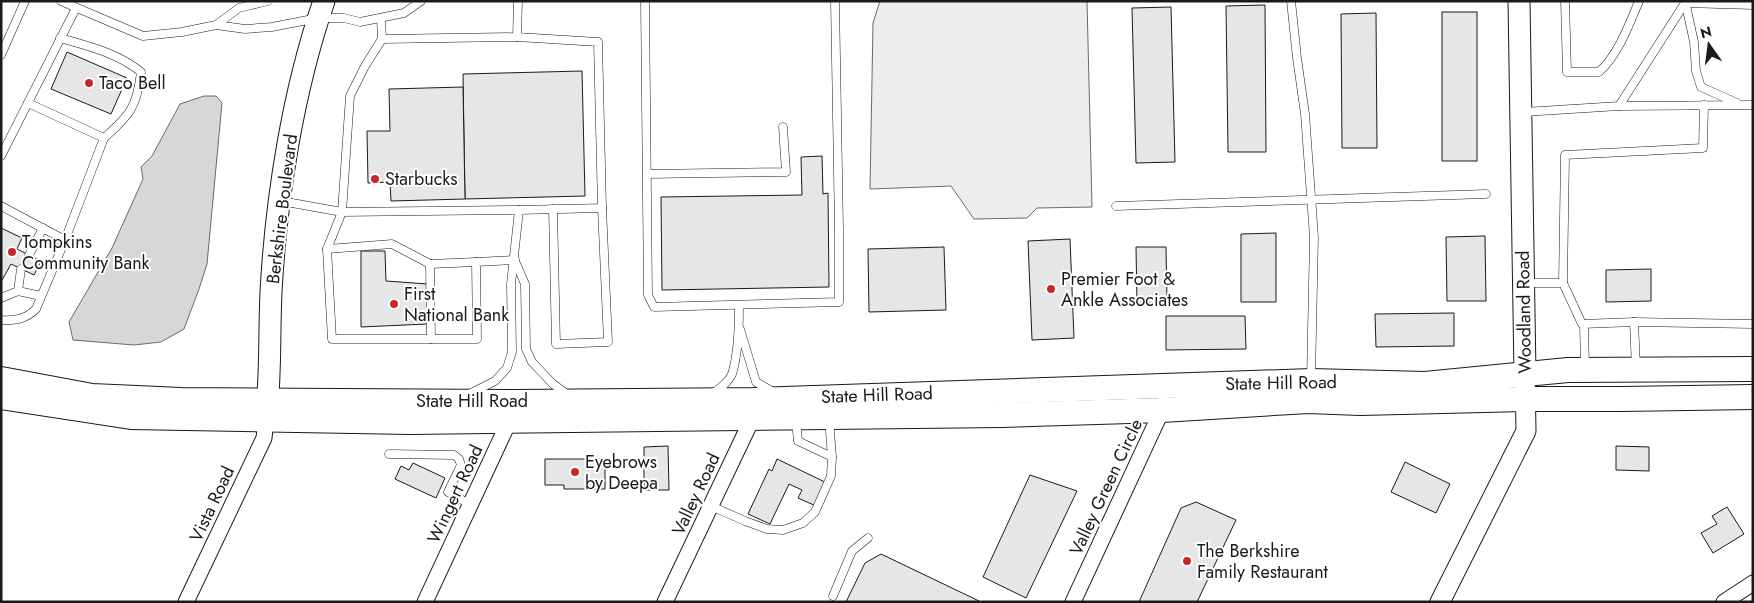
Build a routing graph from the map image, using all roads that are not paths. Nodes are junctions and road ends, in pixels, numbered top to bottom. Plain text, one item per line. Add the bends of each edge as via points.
1 (25, 1) edge
2 (61, 1) edge
3 (268, 1) edge
4 (421, 1) edge
5 (518, 1) edge
6 (645, 1) edge
7 (835, 1) edge
8 (1291, 1) edge
9 (1519, 1) edge
10 (1565, 1) edge
11 (1639, 1) edge
12 (1685, 2) edge
13 (1753, 5) edge
14 (76, 8) junction
15 (321, 10) edge
16 (381, 19) junction
17 (216, 24) junction
18 (517, 37) junction
19 (60, 38) junction
20 (382, 39) junction
21 (1, 55) edge
22 (28, 103) junction
23 (1704, 105) junction
24 (1741, 105) junction
25 (1753, 105) edge
26 (1619, 106) junction
27 (1520, 113) junction
28 (783, 127) dead end
29 (104, 138) junction
30 (1, 156) edge
31 (647, 174) junction
32 (1486, 194) dead end
33 (279, 200) junction
34 (1311, 200) junction
35 (1, 206) edge
36 (1116, 206) dead end
37 (602, 208) junction
38 (553, 209) junction
39 (519, 210) junction
40 (342, 212) junction
41 (43, 228) junction
42 (65, 240) junction
43 (327, 249) junction
44 (29, 256) dead end
45 (515, 260) junction
46 (476, 262) junction
47 (430, 264) junction
48 (21, 269) dead end
49 (1523, 282) junction
50 (1564, 283) junction
51 (18, 291) junction
52 (41, 296) junction
53 (1, 298) edge
54 (741, 305) junction
55 (1, 320) edge
56 (1634, 322) junction
57 (1584, 324) junction
58 (1753, 324) edge
59 (739, 328) junction
60 (431, 339) junction
61 (1585, 369) junction
62 (1636, 369) junction
63 (1753, 369) edge
64 (1525, 374) junction
65 (1, 379) edge
66 (1166, 386) junction
67 (1310, 391) junction
68 (1753, 397) edge
69 (1525, 399) junction
70 (698, 400) junction
71 (457, 401) junction
72 (578, 401) junction
73 (13, 402) edge
74 (789, 407) junction
75 (753, 409) junction
76 (267, 410) junction
77 (1162, 410) junction
78 (513, 411) junction
79 (828, 416) junction
80 (389, 454) dead end
81 (832, 457) junction
82 (471, 505) junction
83 (711, 506) junction
84 (868, 538) dead end
85 (1753, 583) edge
86 (833, 596) dead end
87 (186, 602) edge
88 (425, 602) edge
89 (665, 602) edge
90 (1073, 602) edge
91 (1440, 602) edge
92 (1724, 602) edge

1 - 21 lane
2 - 14 lane
3 - 17 lane via 239,8
4 - 16 lane via 404,13
5 - 18 lane
6 - 31 lane
7 - 54 lane via 839,302
8 - 34 lane via 1305,114
9 - 27 main road, Woodland Road
10 - 11 lane via 1567,72 1599,72 1607,65
12 - 13 lane
12 - 24 lane via 1694,42 1696,71 1702,87
12 - 26 lane
14 - 17 lane via 143,36
14 - 19 lane
15 - 16 lane via 360,22
15 - 17 lane via 272,27 245,29
15 - 33 main road, Berkshire Boulevard via 296,106
16 - 20 lane
18 - 20 lane
18 - 37 lane via 598,42
19 - 22 lane
19 - 29 lane via 128,61 141,72 139,90 129,115
20 - 40 lane via 350,96
22 - 29 lane
22 - 30 lane
23 - 24 lane
23 - 26 lane
23 - 50 lane via 1703,148 1565,155
24 - 25 lane
26 - 27 lane
27 - 49 main road, Woodland Road
28 - 31 lane via 786,172
29 - 42 lane
31 - 54 lane via 648,295 654,306
32 - 34 lane
33 - 40 lane
33 - 76 main road, Berkshire Boulevard via 271,293
34 - 36 lane
34 - 67 lane via 1314,237
35 - 41 lane
37 - 38 lane
37 - 38 lane via 608,342 556,344
38 - 39 lane
39 - 40 lane
39 - 45 lane
40 - 43 lane
41 - 42 lane
41 - 44 lane
42 - 52 lane
43 - 47 lane via 392,244
43 - 60 lane via 332,339
45 - 46 lane
45 - 71 lane via 511,284 512,352 507,368 495,381
45 - 72 lane via 525,284 526,349 532,362 552,384
46 - 47 lane
46 - 60 lane via 478,339
47 - 60 lane
48 - 51 lane
49 - 50 lane
49 - 64 main road, Woodland Road
50 - 57 lane
51 - 52 lane
51 - 53 lane
52 - 55 lane via 36,309 28,317
54 - 59 lane
56 - 57 lane
56 - 58 lane
56 - 62 lane
57 - 61 lane
59 - 70 lane via 731,376 717,391
59 - 74 lane via 756,382
61 - 62 main road, State Hill Road
61 - 64 main road, State Hill Road
62 - 63 main road, State Hill Road
64 - 67 main road, State Hill Road
64 - 69 street, Woodland Road
65 - 76 main road, State Hill Road via 92,396 181,400
66 - 67 main road, State Hill Road
66 - 74 main road, State Hill Road
66 - 77 street, Valley Green Circle
67 - 69 main road, State Hill Road via 1360,403
67 - 77 main road, State Hill Road
68 - 69 main road, State Hill Road
69 - 91 street, Woodland Road via 1526,431
70 - 72 main road, State Hill Road
70 - 75 main road, State Hill Road
71 - 76 main road, State Hill Road
71 - 78 main road, State Hill Road
72 - 78 main road, State Hill Road
73 - 76 main road, State Hill Road via 131,417
74 - 75 main road, State Hill Road
74 - 79 main road, State Hill Road
74 - 81 lane via 798,441
75 - 78 main road, State Hill Road
75 - 83 street, Valley Road
76 - 78 main road, State Hill Road
76 - 87 street, Vista Road via 264,438
77 - 79 main road, State Hill Road
77 - 90 street, Valley Green Circle
78 - 82 street, Wingert Road
79 - 81 lane
80 - 82 lane via 454,455 459,458 461,465 448,492
81 - 83 lane via 831,476 815,512 804,523 782,530 767,529
82 - 88 street, Wingert Road
83 - 89 street, Valley Road
84 - 86 lane via 852,551
85 - 92 street

